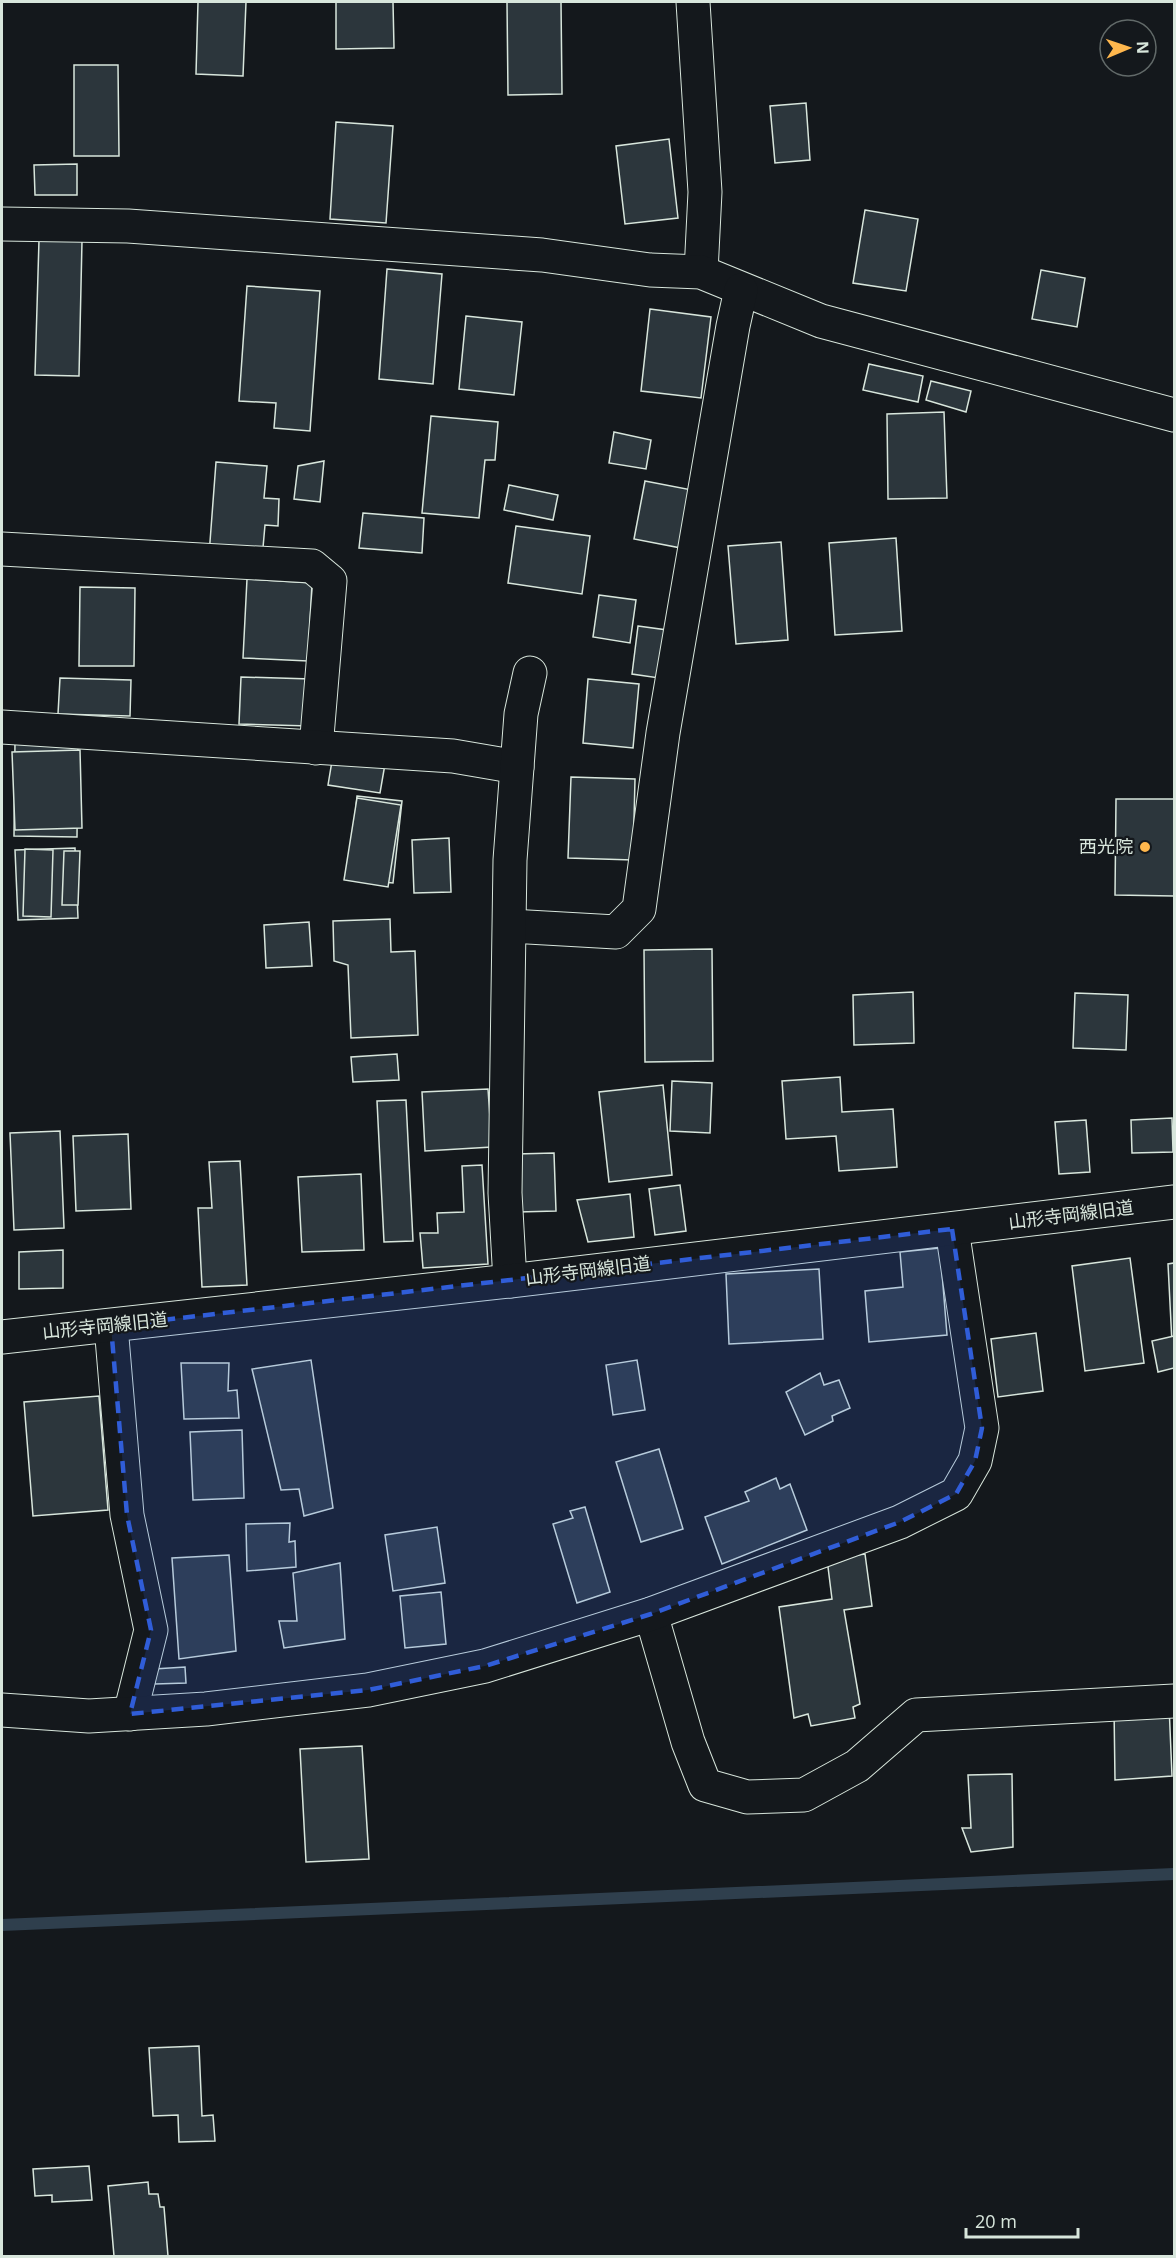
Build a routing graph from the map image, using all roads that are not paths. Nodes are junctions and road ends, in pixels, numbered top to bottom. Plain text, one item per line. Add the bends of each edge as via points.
1 (693, 2) edge
2 (2, 224) edge
3 (701, 272) junction
4 (741, 290) junction
5 (1174, 415) edge
6 (2, 549) edge
7 (530, 673) dead end
8 (2, 727) edge
9 (315, 748) junction
10 (517, 767) junction
11 (510, 926) junction
12 (1174, 1202) edge
13 (952, 1229) junction
14 (510, 1281) junction
15 (111, 1326) junction
16 (2, 1337) edge
17 (651, 1614) junction
18 (1174, 1701) edge
19 (2, 1710) edge
20 (130, 1714) junction

1 - 3 street via 705,192
2 - 3 street via 176,229 542,255 650,270
3 - 4 street
4 - 5 street via 820,321
4 - 11 street via 663,733 639,909 616,932
6 - 9 street via 312,566 330,580
7 - 10 street via 520,714
8 - 9 street
9 - 10 street via 453,756
10 - 11 street
11 - 14 street via 505,1193
12 - 13 street, 山形寺岡線旧道
13 - 14 street, 山形寺岡線旧道
13 - 17 street via 982,1428 975,1461 956,1494 900,1522
14 - 15 street, 山形寺岡線旧道
15 - 16 street, 山形寺岡線旧道
15 - 20 street via 127,1515 152,1630
17 - 18 street via 688,1742 705,1785 747,1797 804,1795 856,1766 916,1714
17 - 20 street via 485,1666 368,1690
19 - 20 street via 89,1716

